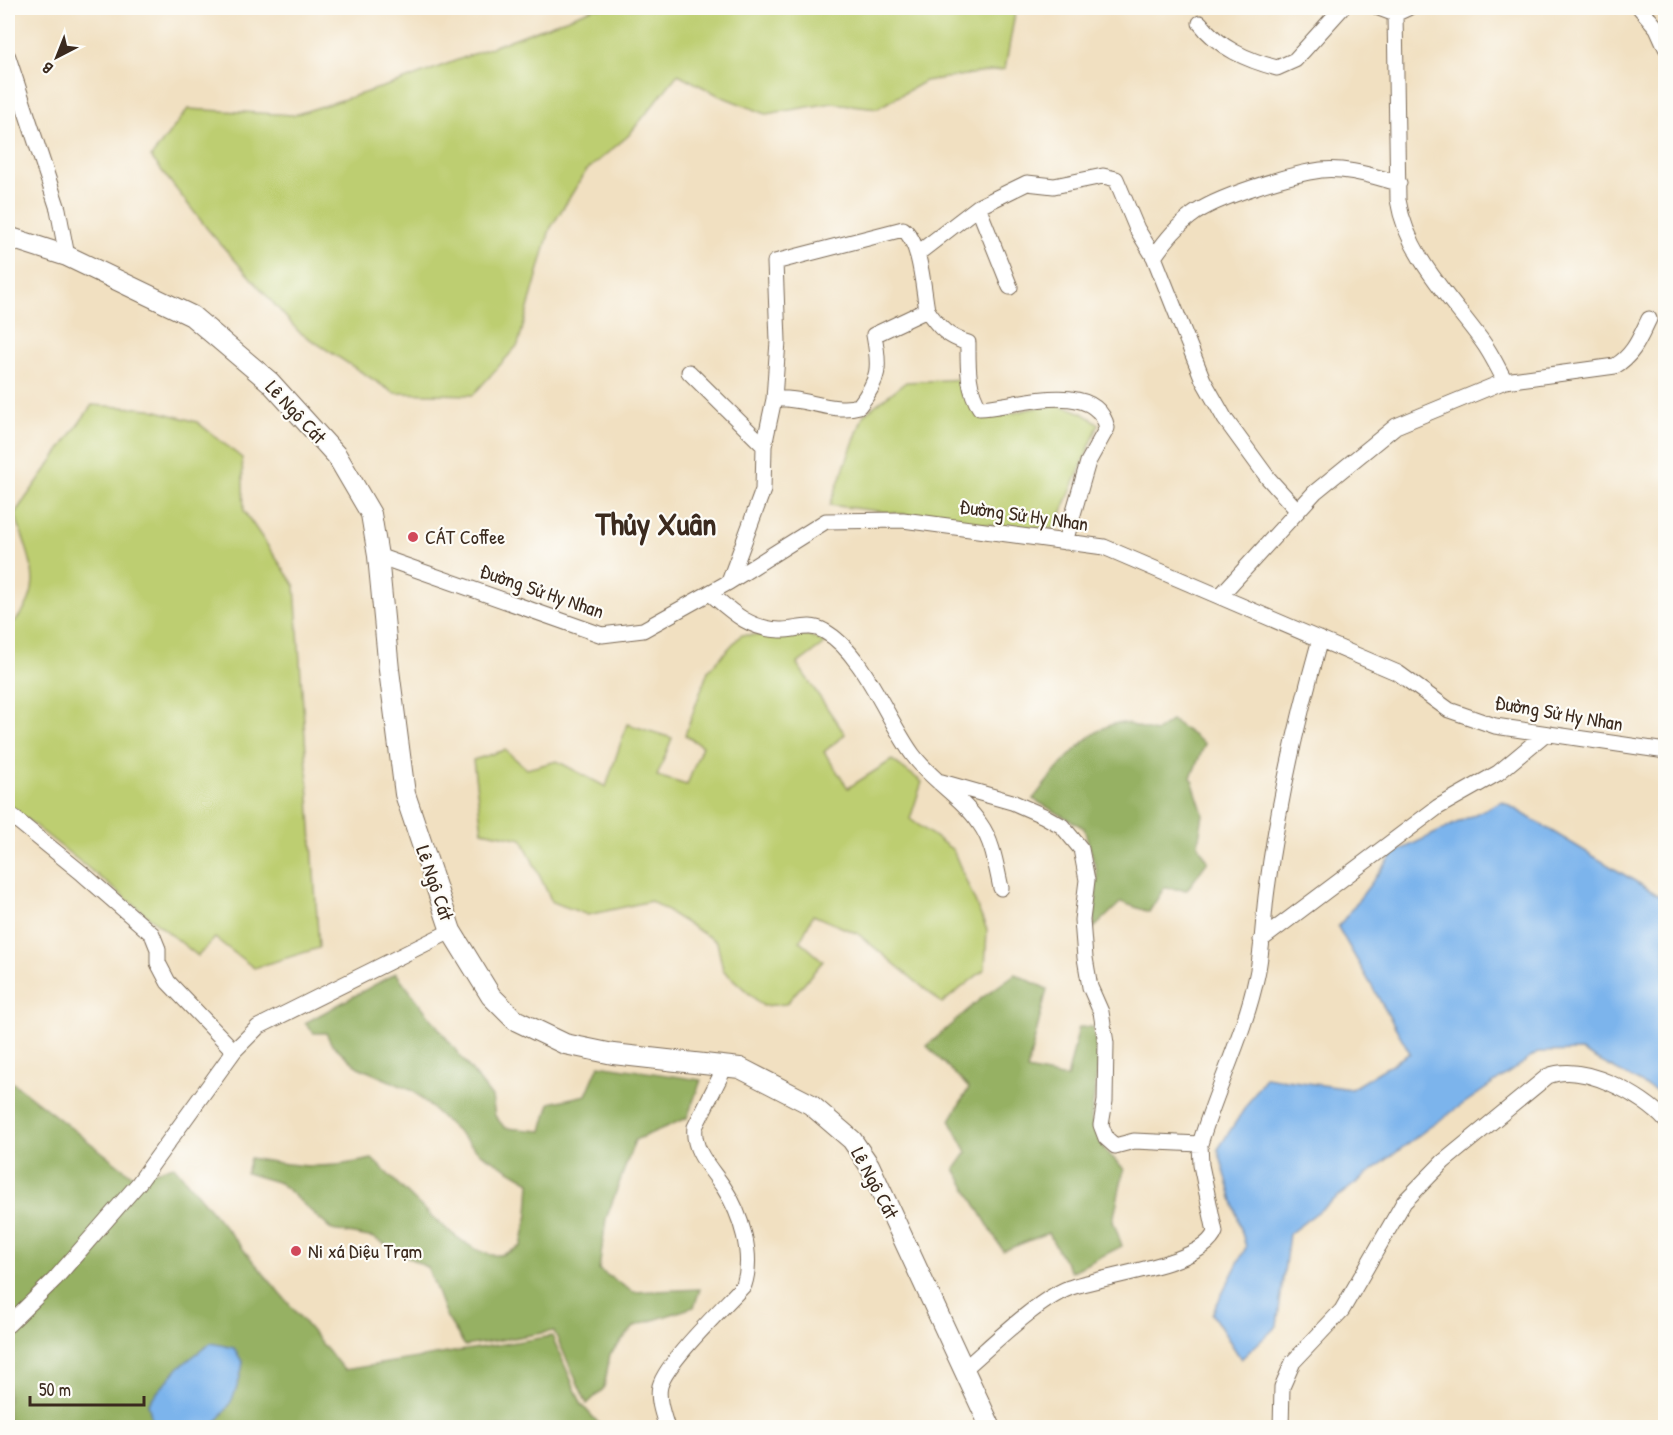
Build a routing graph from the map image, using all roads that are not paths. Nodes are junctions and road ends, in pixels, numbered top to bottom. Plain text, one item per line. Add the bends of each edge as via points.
1 (1342, 8) edge
2 (1379, 8) edge
3 (1640, 8) edge
4 (1401, 11) edge
5 (1200, 23) dead end
6 (1665, 48) edge
7 (8, 57) edge
8 (1399, 183) junction
9 (978, 207) junction
10 (8, 237) edge
11 (917, 254) junction
12 (67, 256) junction
13 (1154, 257) junction
14 (1010, 287) dead end
15 (927, 310) junction
16 (1649, 319) dead end
17 (689, 372) dead end
18 (1505, 381) junction
19 (774, 399) junction
20 (764, 446) junction
21 (1298, 511) junction
22 (1065, 542) junction
23 (378, 556) junction
24 (729, 582) junction
25 (710, 593) junction
26 (1221, 596) junction
27 (1320, 639) junction
28 (1545, 734) junction
29 (1658, 751) edge
30 (938, 781) junction
31 (8, 813) edge
32 (1001, 888) dead end
33 (451, 931) junction
34 (1261, 940) junction
35 (234, 1051) junction
36 (725, 1067) junction
37 (1665, 1121) edge
38 (1200, 1144) junction
39 (8, 1325) edge
40 (964, 1369) junction
41 (667, 1428) edge
42 (991, 1428) edge
43 (1281, 1428) edge

1 - 5 street via 1295,60 1277,68 1255,62 1214,40
2 - 4 street
3 - 6 street
4 - 8 street
7 - 12 street via 58,209
8 - 13 street via 1365,174 1322,170 1241,191 1193,214
8 - 18 street via 1402,221 1412,246 1483,342
9 - 11 street
9 - 13 street via 1027,183 1054,186 1111,177 1116,179 1137,229
9 - 14 street
10 - 12 street, Lê Ngô Cát
11 - 15 street
11 - 19 street via 903,229 775,262 778,341
12 - 23 street, Lê Ngô Cát via 192,316 270,382 337,456 371,514
13 - 21 street via 1209,390 1268,478
15 - 19 street via 874,335 879,370 859,406 840,408 803,399
15 - 22 street via 940,329 953,339 968,343 968,370 980,408 1045,397 1076,400 1098,411 1105,420 1107,428 1088,462
16 - 18 street via 1634,350 1615,366
17 - 20 street
18 - 21 street via 1396,426
19 - 20 street
20 - 24 street via 763,490
21 - 26 street
22 - 24 street, Đường Sử Hy Nhan via 903,520 826,521
22 - 26 street, Đường Sử Hy Nhan via 1104,548
23 - 25 street, Đường Sử Hy Nhan via 603,635 643,630
23 - 33 street, Lê Ngô Cát via 405,794
24 - 25 street, Đường Sử Hy Nhan
25 - 30 street via 741,620 756,627 823,629 841,644 877,694 914,757
26 - 27 street, Đường Sử Hy Nhan
27 - 28 street, Đường Sử Hy Nhan via 1398,673 1449,710 1495,726
27 - 34 street via 1280,806
28 - 29 street, Đường Sử Hy Nhan
28 - 34 street via 1498,773 1438,807
30 - 32 street via 980,824 993,851
30 - 38 street via 1012,802 1044,816 1073,837 1081,849 1087,880 1082,920 1085,958 1106,1043 1101,1125 1106,1138 1115,1146 1134,1141
31 - 35 street via 152,934 158,963 168,982
33 - 35 street via 258,1027
33 - 36 street, Lê Ngô Cát via 491,996 515,1020 565,1044
34 - 38 street via 1258,974 1247,1013
35 - 39 street via 138,1184 56,1279
36 - 40 street, Lê Ngô Cát via 740,1068 810,1104 852,1140 869,1165
36 - 41 street via 695,1127 694,1137 697,1148 726,1189 746,1240 748,1275 744,1285 672,1365 660,1386
37 - 43 street via 1629,1094 1598,1078 1557,1072 1534,1087 1443,1162 1404,1202 1342,1310 1293,1362 1282,1387
38 - 40 street via 1215,1232 1210,1242 1161,1264 1068,1288 1038,1307
40 - 42 street, Lê Ngô Cát

